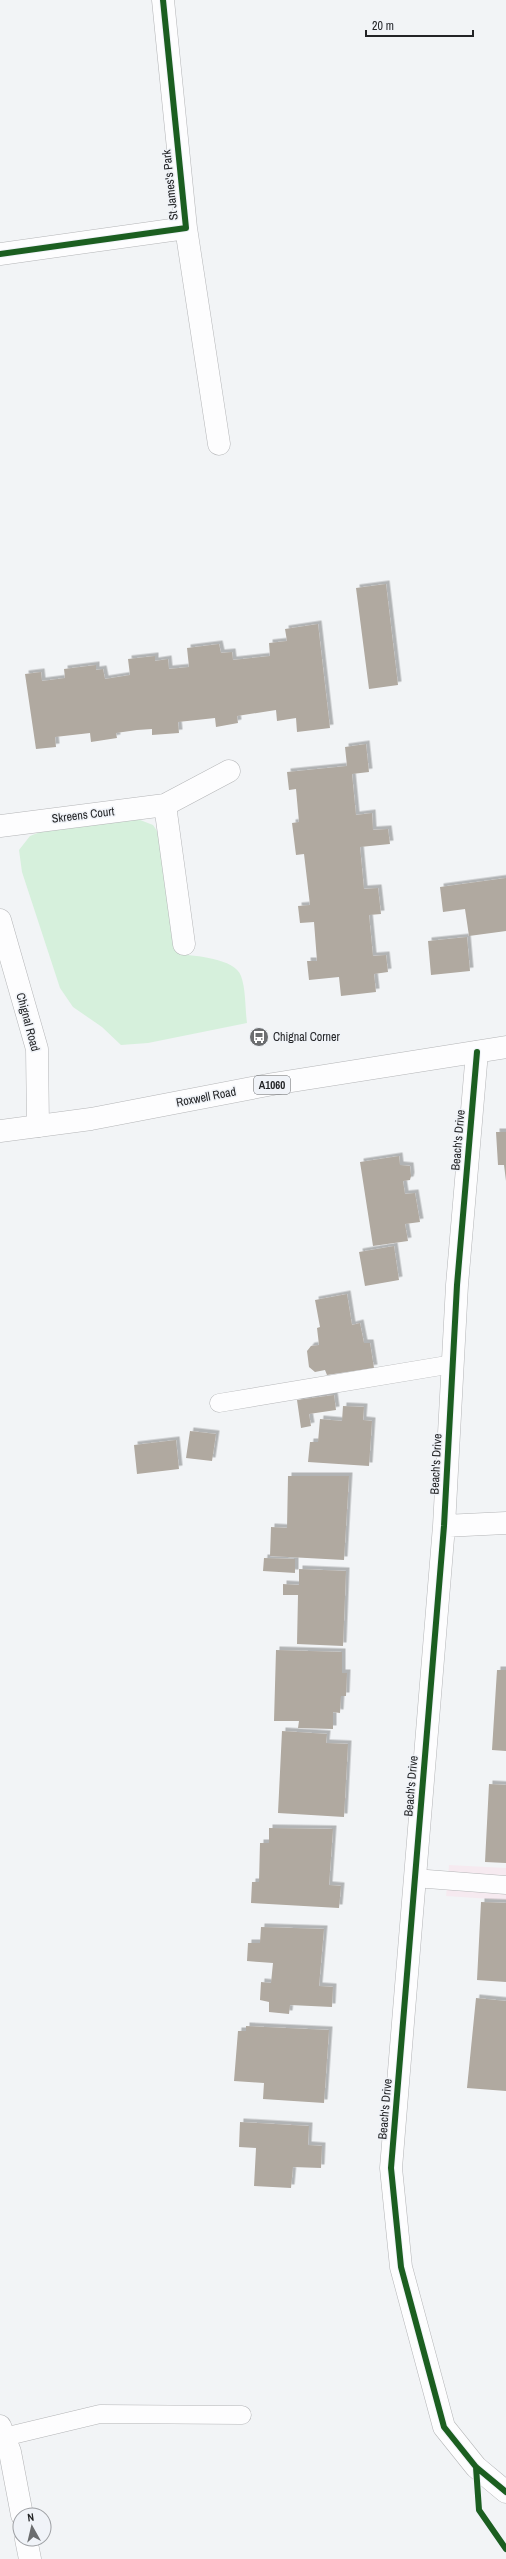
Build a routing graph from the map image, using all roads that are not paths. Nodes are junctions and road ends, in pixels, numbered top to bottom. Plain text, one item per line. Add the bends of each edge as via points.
1 (163, 0) edge
2 (186, 228) junction
3 (0, 254) edge
4 (219, 444) dead end
5 (229, 771) dead end
6 (165, 805) junction
7 (0, 826) edge
8 (0, 920) edge
9 (184, 944) dead end
10 (506, 1047) edge
11 (477, 1052) junction
12 (38, 1126) junction
13 (0, 1131) edge
14 (453, 1364) junction
15 (219, 1403) dead end
16 (506, 1523) edge
17 (444, 1526) junction
18 (414, 1878) junction
19 (506, 1885) edge
20 (242, 2414) dead end
21 (2, 2432) edge
22 (506, 2492) edge
23 (20, 2507) edge
24 (28, 2547) edge
25 (30, 2559) edge

1 - 2 street, St James's Park
2 - 3 street, St James's Park
2 - 4 street, St James's Park
5 - 6 street, Skreens Court
6 - 7 street, Skreens Court
6 - 9 street
8 - 12 street, Chignal Road via 37,1049
10 - 11 street, Roxwell Road / A1060
11 - 12 street, Roxwell Road / A1060 via 273,1084 91,1119
11 - 14 street, Beach's Drive via 457,1285
12 - 13 street, Roxwell Road / A1060
14 - 15 lane
14 - 17 street, Beach's Drive
16 - 17 street
17 - 18 street, Beach's Drive
18 - 19 lane
18 - 22 street, Beach's Drive via 391,2168 401,2267 444,2427 476,2467
20 - 21 lane via 100,2414
21 - 23 street via 10,2452
24 - 25 street

